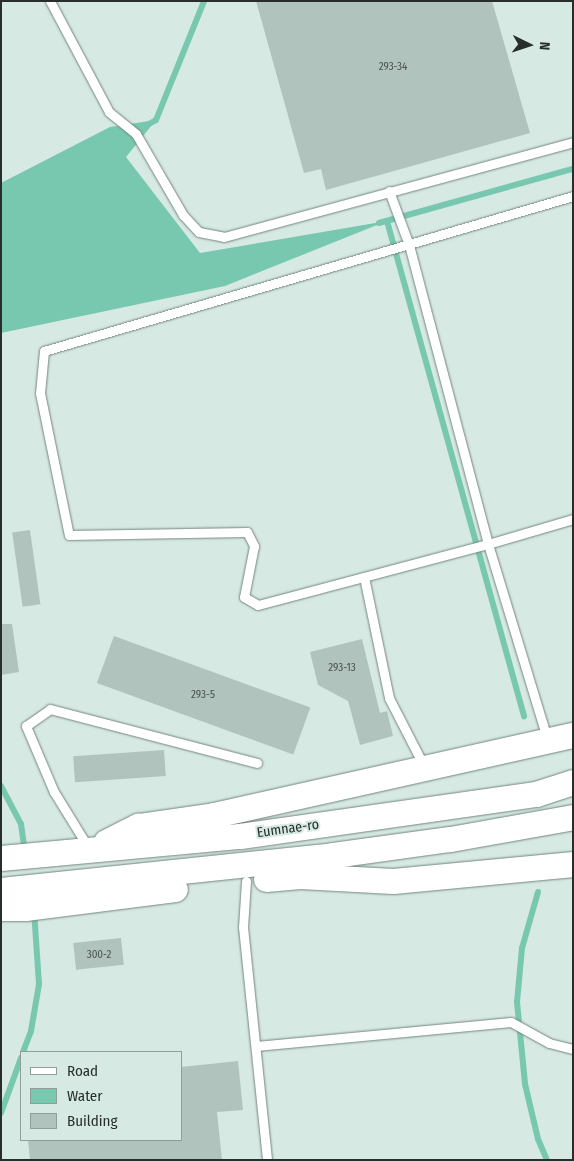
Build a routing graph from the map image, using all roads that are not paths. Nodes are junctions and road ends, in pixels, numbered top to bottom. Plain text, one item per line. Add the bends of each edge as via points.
1 (50, 1) edge
2 (573, 142) edge
3 (389, 191) junction
4 (573, 196) edge
5 (409, 245) junction
6 (573, 519) edge
7 (488, 544) junction
8 (364, 577) junction
9 (573, 735) edge
10 (548, 742) junction
11 (257, 763) dead end
12 (425, 769) junction
13 (573, 782) edge
14 (573, 817) edge
15 (89, 849) junction
16 (4, 856) edge
17 (573, 864) edge
18 (246, 881) junction
19 (1, 890) edge
20 (24, 907) edge
21 (256, 1046) junction
22 (573, 1049) edge
23 (267, 1160) edge

1 - 3 lane via 109,112 136,134 183,215 199,232 224,237
2 - 3 lane
3 - 5 lane
4 - 5 lane
5 - 7 lane
5 - 8 lane via 44,351 40,393 69,535 247,532 254,546 244,597 258,605
6 - 7 lane
7 - 8 lane
7 - 10 lane
8 - 12 lane via 389,698
9 - 10 street
10 - 12 street
11 - 15 lane via 50,709 26,726 54,792
12 - 15 street via 214,815 138,826
13 - 15 street, Eumnae-ro via 536,794 240,836
14 - 19 street via 450,840
15 - 16 street, Eumnae-ro
17 - 18 street via 393,881 300,876
18 - 20 street
18 - 21 lane via 244,927
21 - 22 lane via 511,1022 549,1043
21 - 23 lane

